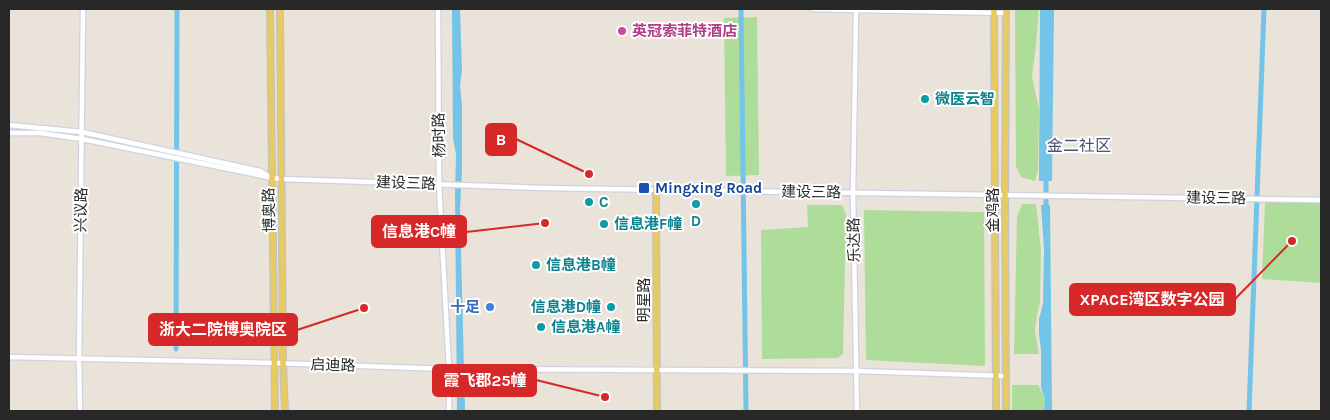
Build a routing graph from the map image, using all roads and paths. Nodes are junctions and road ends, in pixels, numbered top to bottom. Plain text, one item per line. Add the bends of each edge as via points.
1 (83, 9) edge
2 (270, 9) edge
3 (280, 9) edge
4 (438, 9) edge
5 (812, 9) edge
6 (856, 9) edge
7 (994, 11) edge
8 (1006, 11) edge
9 (9, 124) edge
10 (82, 132) junction
11 (9, 133) edge
12 (82, 139) junction
13 (272, 178) junction
14 (282, 179) junction
15 (439, 184) junction
16 (656, 189) junction
17 (853, 193) junction
18 (995, 194) junction
19 (1005, 194) junction
20 (1321, 200) edge
21 (9, 357) edge
22 (79, 359) junction
23 (274, 363) junction
24 (284, 363) junction
25 (452, 369) junction
26 (656, 370) junction
27 (857, 371) junction
28 (996, 376) junction
29 (1006, 376) junction
30 (80, 411) edge
31 (275, 411) edge
32 (285, 411) edge
33 (449, 411) edge
34 (657, 411) edge
35 (857, 411) edge
36 (996, 411) edge
37 (1006, 411) edge

1 - 10 street, 兴议路
2 - 13 main road, 博奥路
3 - 14 main road, 博奥路
4 - 15 street, 杨时路
5 - 6 street
6 - 7 street
6 - 17 street, 乐达路
7 - 8 street
7 - 18 main road, 金鸡路
8 - 19 main road, 金鸡路
9 - 10 street, 建设三路
10 - 12 street, 兴议路
10 - 13 street, 建设三路 via 260,171
11 - 12 street, 建设三路
12 - 13 street, 建设三路
12 - 22 street, 兴议路
13 - 14 street, 建设三路
13 - 23 main road, 博奥路
14 - 15 street, 建设三路
14 - 24 main road, 博奥路
15 - 16 street, 建设三路
15 - 25 street, 杨时路
16 - 17 street, 建设三路
16 - 26 main road, 明星路
17 - 18 street, 建设三路
17 - 27 street, 乐达路
18 - 19 street, 建设三路
18 - 28 main road, 金鸡路
19 - 20 street, 建设三路
19 - 29 main road, 金鸡路
21 - 22 street, 启迪路
22 - 23 street, 启迪路
22 - 30 street, 兴议路
23 - 24 street, 启迪路
23 - 31 main road, 博奥路
24 - 25 street, 启迪路
24 - 32 main road, 博奥路
25 - 26 street, 启迪路
25 - 33 street, 杨时路
26 - 27 street, 启迪路
26 - 34 main road, 明星路
27 - 28 street, 启迪路
27 - 35 street, 乐达路
28 - 29 street, 启迪路
28 - 36 main road, 金鸡路
29 - 37 main road, 金鸡路

